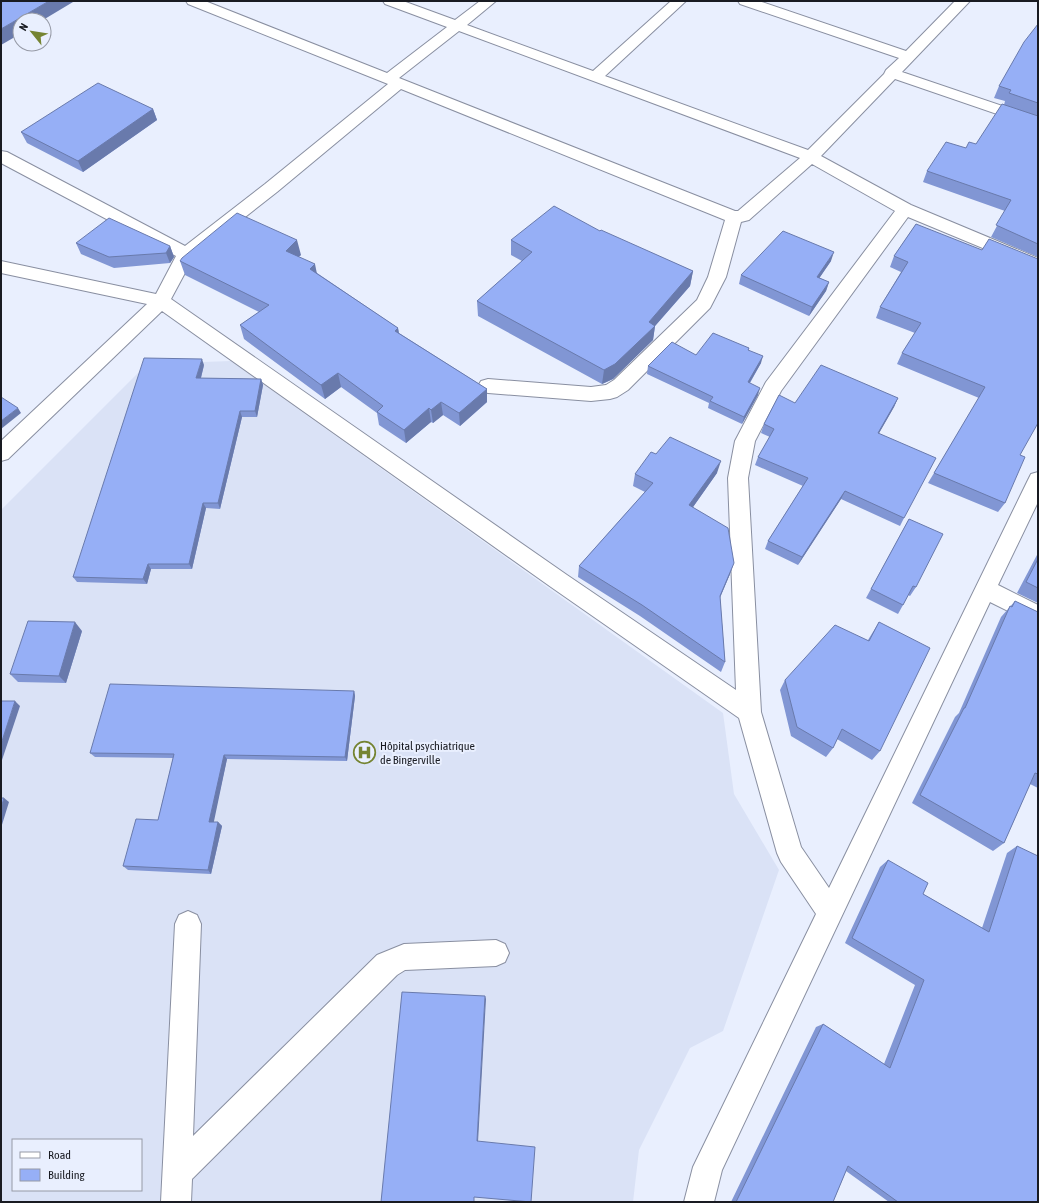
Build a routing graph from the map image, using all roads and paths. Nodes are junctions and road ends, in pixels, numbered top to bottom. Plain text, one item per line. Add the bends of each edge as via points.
1 (193, 1) edge
2 (390, 1) edge
3 (489, 1) edge
4 (679, 1) edge
5 (745, 1) edge
6 (963, 1) edge
7 (457, 26) junction
8 (908, 56) junction
9 (891, 73) junction
10 (595, 77) junction
11 (394, 81) junction
12 (1038, 123) edge
13 (1, 156) edge
14 (811, 156) junction
15 (905, 210) junction
16 (734, 217) junction
17 (186, 254) junction
18 (1038, 265) edge
19 (1, 267) edge
20 (161, 302) junction
21 (488, 386) dead end
22 (1, 453) edge
23 (1038, 480) edge
24 (985, 589) junction
25 (1038, 616) edge
26 (749, 712) junction
27 (830, 912) junction
28 (188, 924) dead end
29 (496, 953) dead end
30 (177, 1173) junction
31 (176, 1202) edge
32 (699, 1202) edge

1 - 11 street
2 - 7 street
3 - 7 street
4 - 10 street
5 - 8 street
6 - 8 street
7 - 10 street
7 - 11 street
8 - 9 street
9 - 12 street
9 - 14 street
10 - 14 street
11 - 16 street
11 - 17 street via 271,188
13 - 17 street
14 - 15 street
14 - 16 street via 743,216
15 - 18 street
15 - 26 street via 773,387 745,441 738,478
16 - 21 street via 717,277 704,304 621,385 610,392 591,394
17 - 20 street
19 - 20 street
20 - 22 street
20 - 26 street
23 - 24 street
24 - 25 street
24 - 27 street
26 - 27 street via 790,853
27 - 32 street via 708,1167
28 - 30 street
29 - 30 street via 404,957 388,965
30 - 31 street

